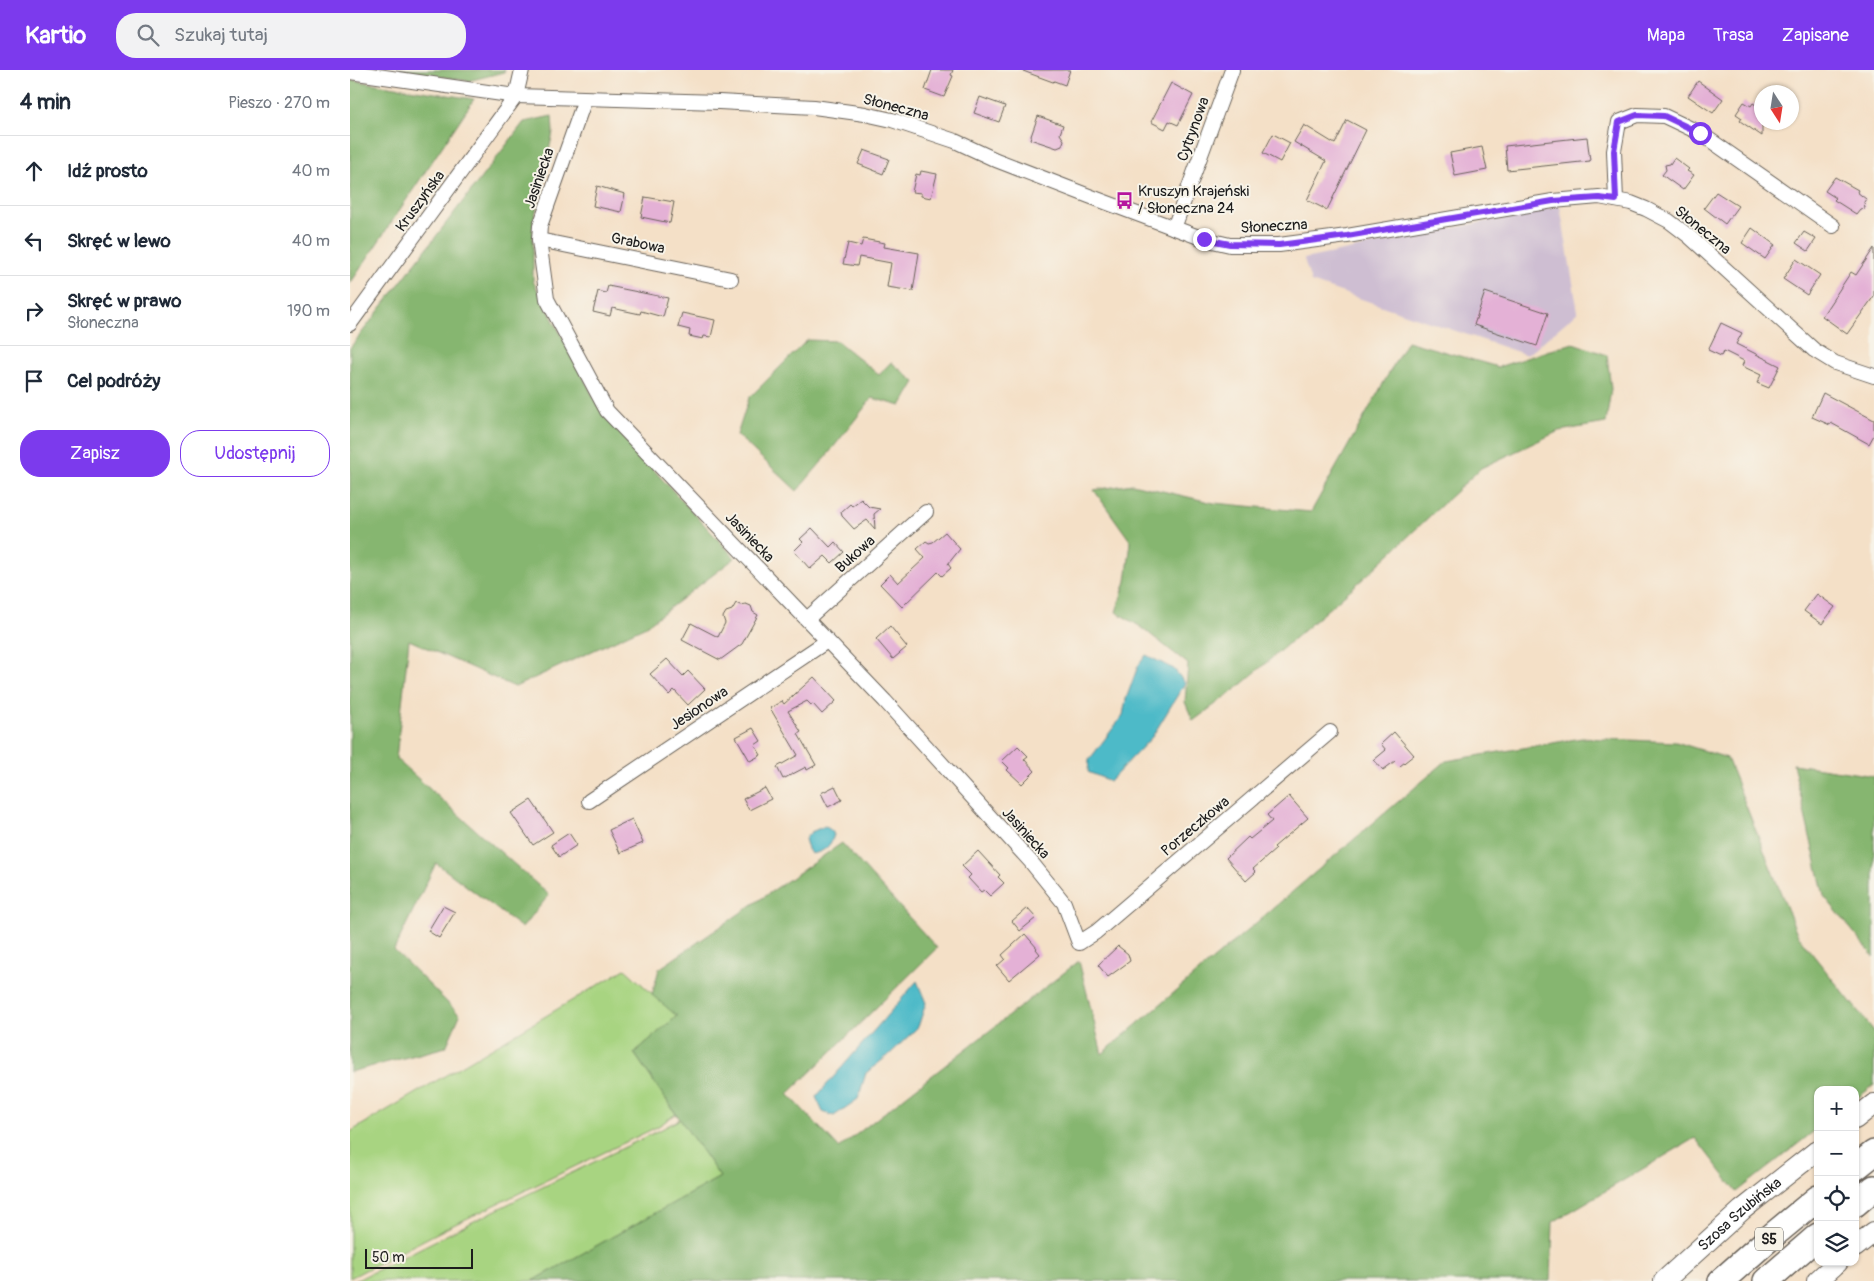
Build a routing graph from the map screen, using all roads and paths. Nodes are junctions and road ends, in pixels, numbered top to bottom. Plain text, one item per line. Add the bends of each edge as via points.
1 (522, 70) edge
2 (1232, 70) edge
3 (350, 72) edge
4 (516, 96) junction
5 (584, 99) junction
6 (1616, 200) junction
7 (1833, 226) dead end
8 (1174, 228) junction
9 (540, 240) junction
10 (731, 279) dead end
11 (350, 324) edge
12 (1874, 376) edge
13 (926, 512) dead end
14 (807, 620) junction
15 (827, 641) junction
16 (1330, 732) dead end
17 (589, 801) dead end
18 (1079, 943) joint
19 (1874, 1104) edge
20 (1859, 1116) edge
21 (1814, 1153) edge
22 (1874, 1153) edge
23 (1859, 1165) edge
24 (1874, 1188) edge
25 (1814, 1201) edge
26 (1859, 1201) edge
27 (1874, 1232) edge
28 (1814, 1239) edge
29 (1859, 1244) edge
30 (1834, 1266) edge
31 (1664, 1281) edge
32 (1721, 1281) edge
33 (1766, 1281) edge
34 (1817, 1281) edge

1 - 4 street
2 - 8 street, Cytrynowa
3 - 4 street, Słoneczna
4 - 5 street, Słoneczna
4 - 11 street, Kruszyńska
5 - 8 street, Słoneczna via 814,107 865,114 955,141 996,160
5 - 9 street, Jasiniecka via 540,226
6 - 7 street via 1614,151 1619,122 1637,115 1664,116 1700,133
6 - 8 street, Słoneczna via 1553,201 1279,245 1230,244
6 - 12 street, Słoneczna via 1646,209 1669,221 1814,350 1835,362
9 - 10 street, Grabowa
9 - 14 street, Jasiniecka via 547,298 607,411
13 - 14 street, Bukowa
14 - 15 street, Jasiniecka
15 - 17 street, Jesionowa
15 - 18 street, Jasiniecka via 1031,862 1064,903
16 - 18 street, Porzeczkowa via 1096,932
19 - 20 street
21 - 31 street, Szosa Szubińska via 1742,1210
22 - 23 highway
24 - 26 highway
25 - 32 highway, S5
27 - 29 street
28 - 33 highway, S5
30 - 34 street

